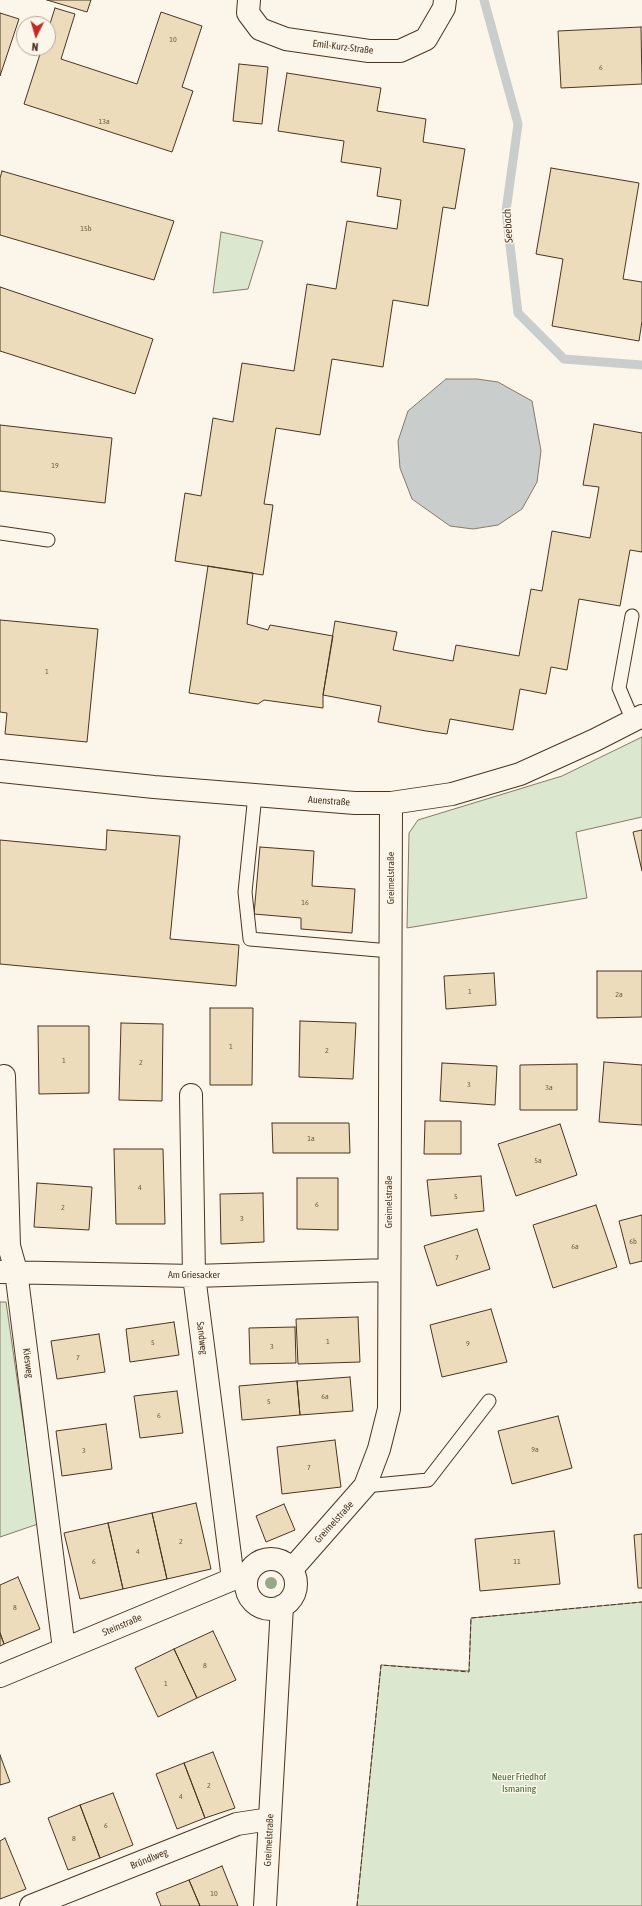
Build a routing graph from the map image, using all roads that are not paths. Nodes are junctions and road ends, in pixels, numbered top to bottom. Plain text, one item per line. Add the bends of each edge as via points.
1 (445, 0) edge
2 (249, 6) edge
3 (0, 533) edge
4 (48, 540) dead end
5 (632, 616) dead end
6 (638, 718) edge
7 (0, 771) edge
8 (255, 795) junction
9 (391, 803) junction
10 (390, 951) junction
11 (4, 1076) dead end
12 (191, 1095) dead end
13 (388, 1270) junction
14 (8, 1272) edge
15 (194, 1276) junction
16 (489, 1401) dead end
17 (365, 1486) junction
18 (292, 1569) junction
19 (239, 1579) junction
20 (282, 1606) junction
21 (64, 1649) junction
22 (0, 1676) edge
23 (270, 1819) junction
24 (31, 1906) edge
25 (265, 1906) edge

1 - 2 street, Emil-Kurz-Straße via 444,8 426,39 400,51 369,51 286,39 260,29
3 - 4 lane
5 - 6 lane via 619,688
6 - 9 street, Auenstraße via 520,774 452,794
7 - 8 street, Auenstraße
8 - 9 street, Auenstraße via 355,803
8 - 10 lane via 245,892 250,939
9 - 10 street, Greimelstraße
10 - 13 street, Greimelstraße
11 - 14 street, Kiesweg
12 - 15 street, Sandweg
13 - 15 street, Am Griesacker
13 - 17 street, Greimelstraße via 389,1409 379,1449
14 - 15 street, Am Griesacker
14 - 21 street, Kiesweg
15 - 19 street, Sandweg
16 - 17 lane via 428,1480
17 - 18 street, Greimelstraße
18 - 19 street via 279,1561 263,1560
18 - 20 street via 296,1584 292,1598
19 - 20 street via 253,1602 266,1608
19 - 21 street, Steinstraße
20 - 23 street, Greimelstraße
21 - 22 street, Steinstraße
23 - 24 street, Bründlweg via 238,1824
23 - 25 street, Greimelstraße

